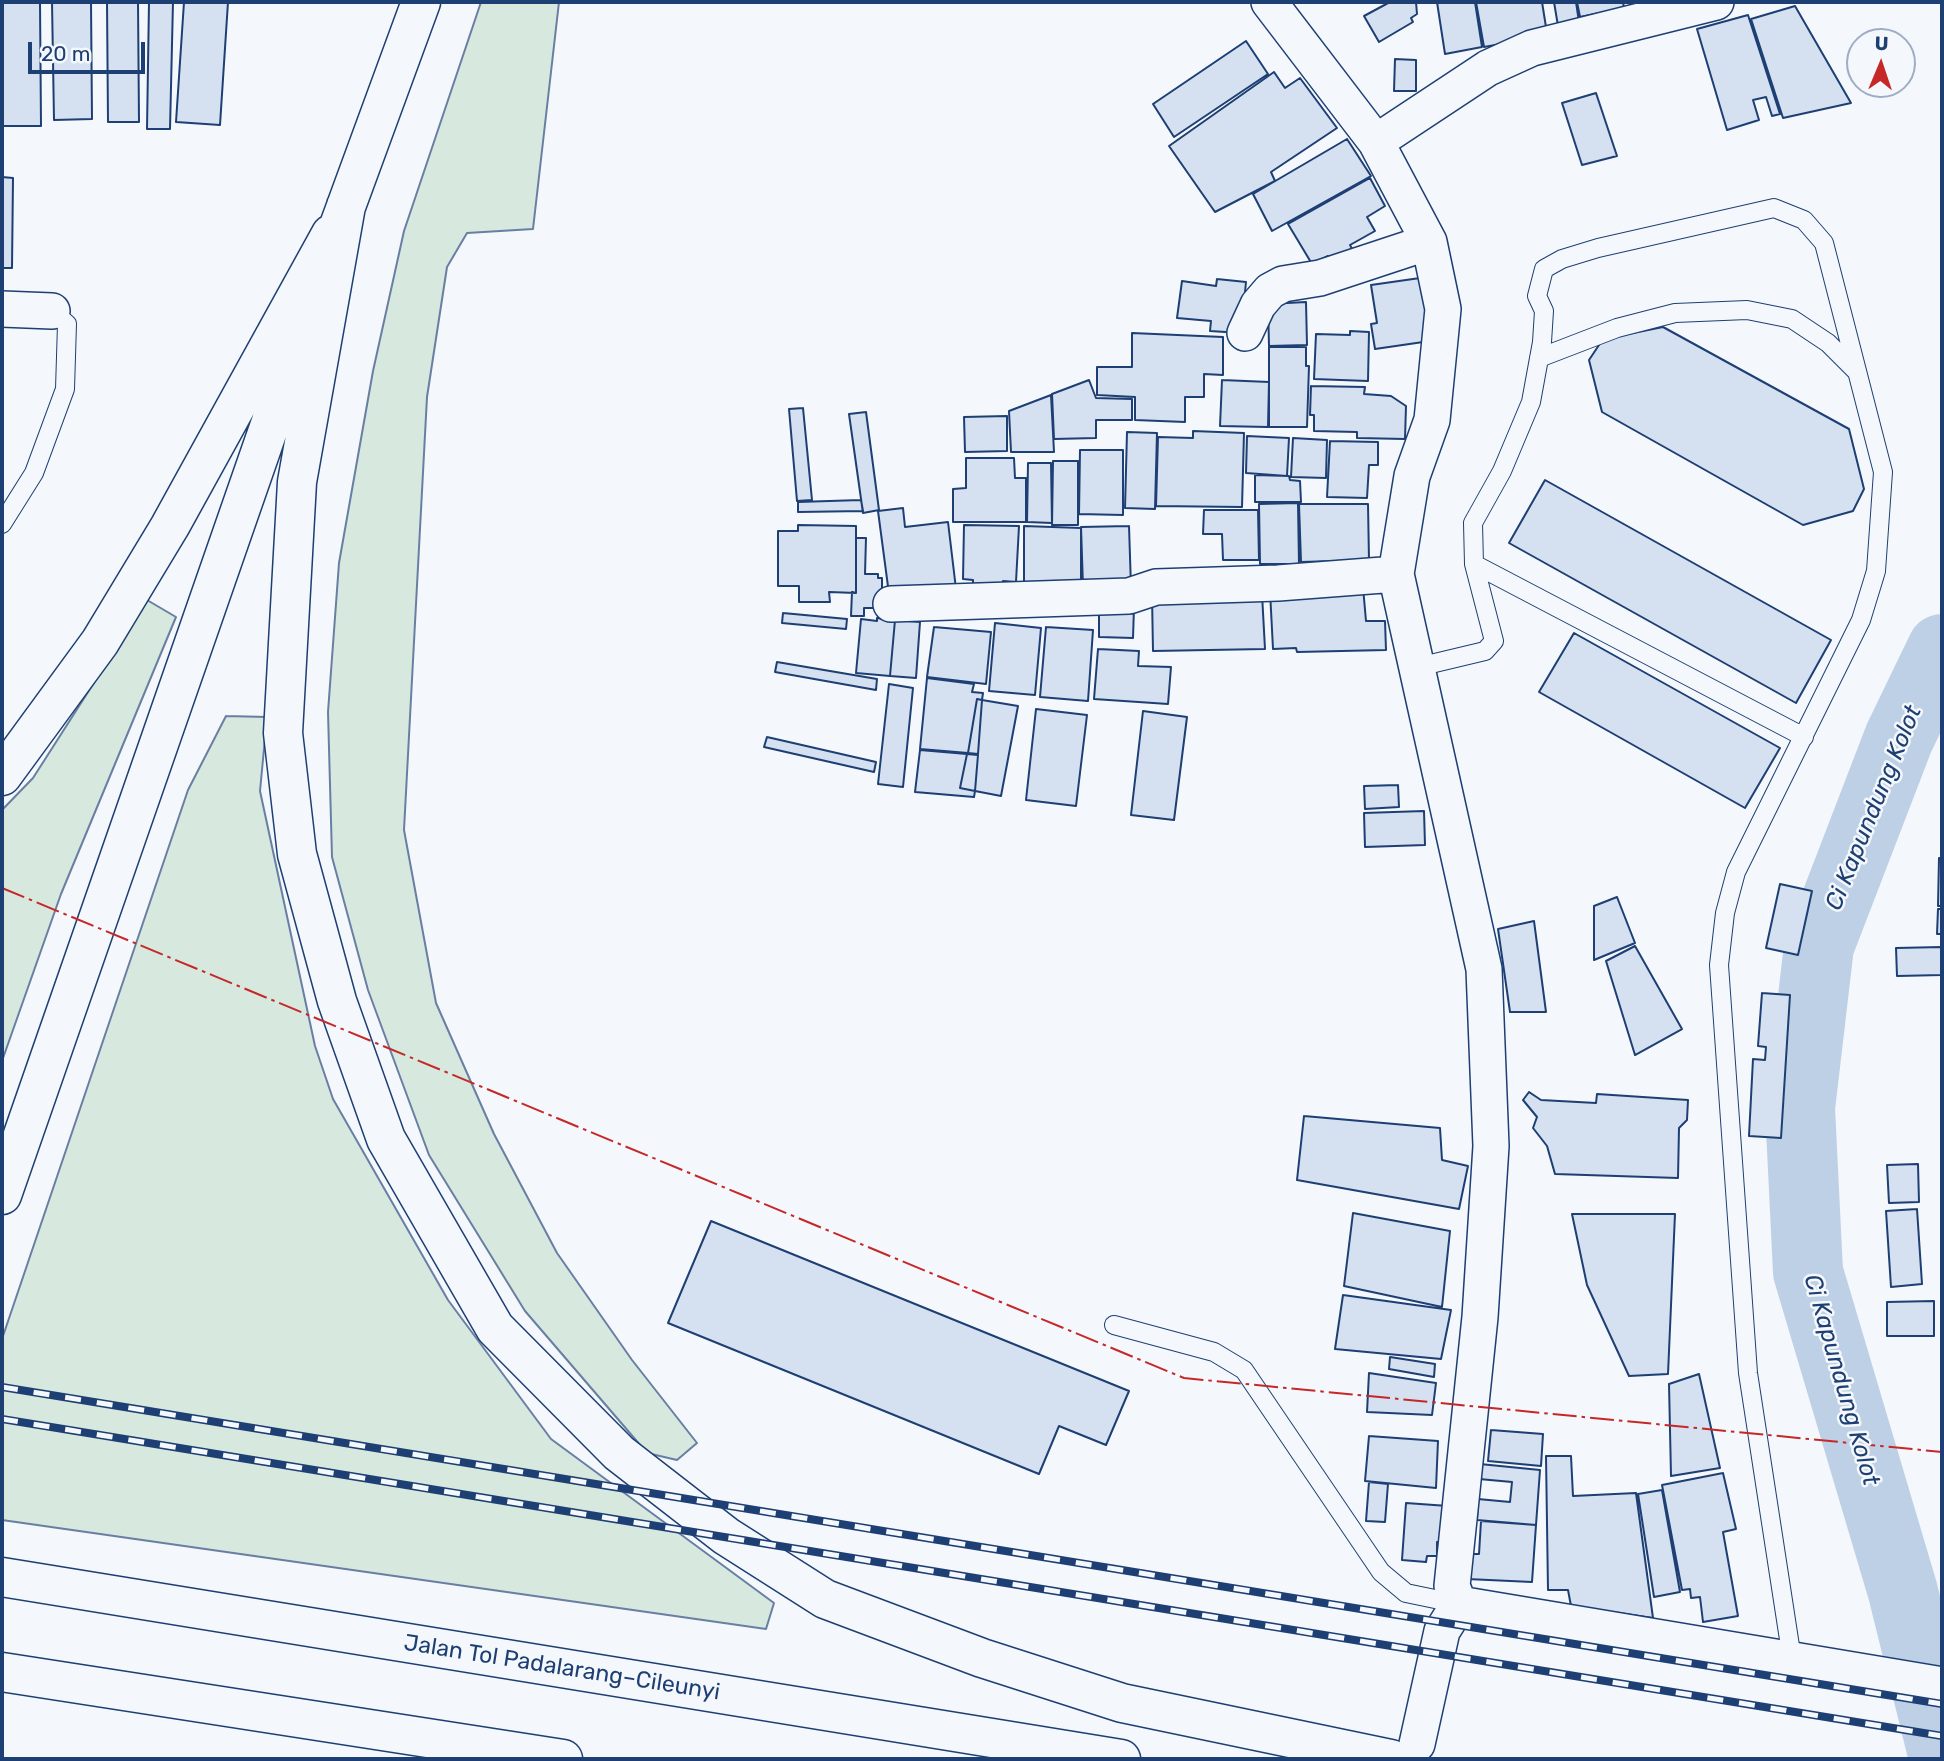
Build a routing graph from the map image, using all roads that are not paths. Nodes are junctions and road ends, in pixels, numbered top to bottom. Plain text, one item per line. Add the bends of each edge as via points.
1 (421, 2) edge
2 (1269, 2) edge
3 (1716, 2) edge
4 (1376, 142) junction
5 (346, 206) junction
6 (1430, 242) junction
7 (2, 309) edge
8 (52, 311) joint
9 (1245, 333) dead end
10 (1539, 358) junction
11 (1860, 375) junction
12 (2, 524) edge
13 (1474, 564) junction
14 (1396, 574) junction
15 (891, 604) dead end
16 (1418, 667) junction
17 (1804, 737) junction
18 (2, 776) edge
19 (2, 1195) edge
20 (1114, 1325) dead end
21 (2, 1577) edge
22 (1459, 1604) junction
23 (1792, 1659) junction
24 (2, 1672) edge
25 (1942, 1685) edge
26 (1404, 1752) edge
27 (563, 1759) edge
28 (1121, 1759) edge

1 - 5 highway
2 - 4 street
3 - 4 street via 1532,48 1488,68
4 - 6 street
5 - 18 highway via 170,526 100,642
5 - 19 highway
5 - 26 highway via 296,496 283,733 298,853 337,1001 386,1139 495,1328 619,1453 726,1536 825,1599 982,1658 1122,1703
6 - 9 street via 1320,278 1283,284 1258,305
6 - 14 street via 1443,309 1432,420 1412,476
7 - 8 street
8 - 12 lane via 67,324 65,389 34,473
10 - 11 lane via 1617,328 1675,313 1747,310 1792,319 1829,343
10 - 11 lane via 1544,311 1537,296 1544,269 1598,248 1774,208 1804,220 1824,243
10 - 13 lane via 1531,402 1502,471 1473,523
11 - 17 lane via 1883,472 1876,571 1861,620
13 - 16 lane via 1494,641 1491,647
13 - 17 lane
14 - 15 street via 1156,587 1129,596
14 - 16 street
16 - 22 street via 1484,969 1491,1146 1480,1317 1452,1586
17 - 23 lane via 1736,872 1719,965 1748,1373
20 - 22 lane via 1214,1352 1244,1370 1381,1572 1406,1592
21 - 28 highway, Jalan Tol Padalarang–Cileunyi
22 - 23 street
22 - 26 street via 1442,1631
23 - 25 street
24 - 27 highway

